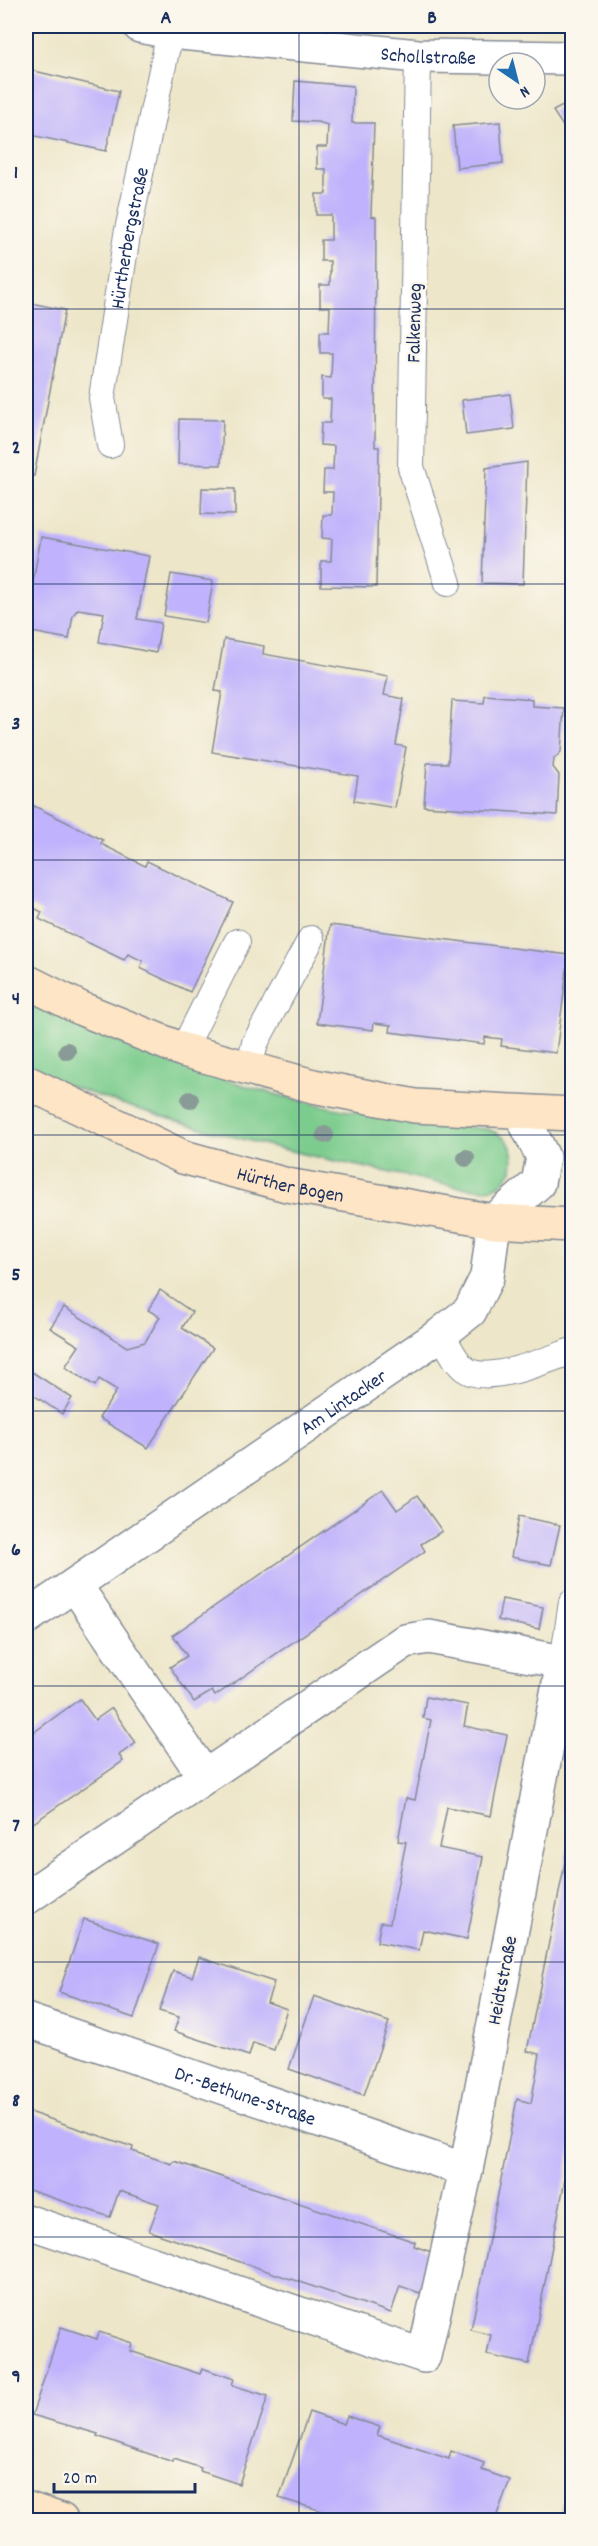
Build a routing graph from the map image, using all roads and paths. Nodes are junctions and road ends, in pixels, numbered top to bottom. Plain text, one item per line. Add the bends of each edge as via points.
1 (160, 28) edge
2 (418, 56) junction
3 (573, 57) edge
4 (110, 445) dead end
5 (448, 583) dead end
6 (311, 939) dead end
7 (237, 942) dead end
8 (26, 981) edge
9 (183, 1050) junction
10 (249, 1068) junction
11 (26, 1082) edge
12 (520, 1112) junction
13 (573, 1114) edge
14 (494, 1221) junction
15 (573, 1225) edge
16 (441, 1334) junction
17 (573, 1352) edge
18 (75, 1585) junction
19 (573, 1602) edge
20 (26, 1618) edge
21 (563, 1662) junction
22 (204, 1776) junction
23 (26, 1898) edge
24 (26, 2020) edge
25 (466, 2170) junction
26 (26, 2221) edge
27 (26, 2508) edge
28 (61, 2520) edge

1 - 2 street, Schollstraße
1 - 4 lane, Hürtherbergstraße via 102,398
2 - 3 street, Schollstraße
2 - 5 lane, Falkenweg via 411,467
6 - 10 lane via 255,1043
7 - 9 lane
8 - 9 street via 82,1009
9 - 10 street
10 - 12 street via 314,1086 415,1106
11 - 14 street, Hürther Bogen via 183,1157 287,1185
12 - 13 street
12 - 14 street via 543,1157 538,1183
14 - 15 street, Hürther Bogen
14 - 16 street, Am Lintacker via 487,1277 470,1311
16 - 17 lane via 465,1369 480,1374 536,1366
16 - 18 street, Am Lintacker
18 - 20 street, Am Lintacker
18 - 22 street
19 - 21 lane, Heidtstraße
21 - 22 street via 429,1637 405,1641
21 - 25 street, Heidtstraße
22 - 23 street
24 - 25 street, Dr.-Bethune-Straße
25 - 26 street, Heidtstraße via 424,2356
27 - 28 street

